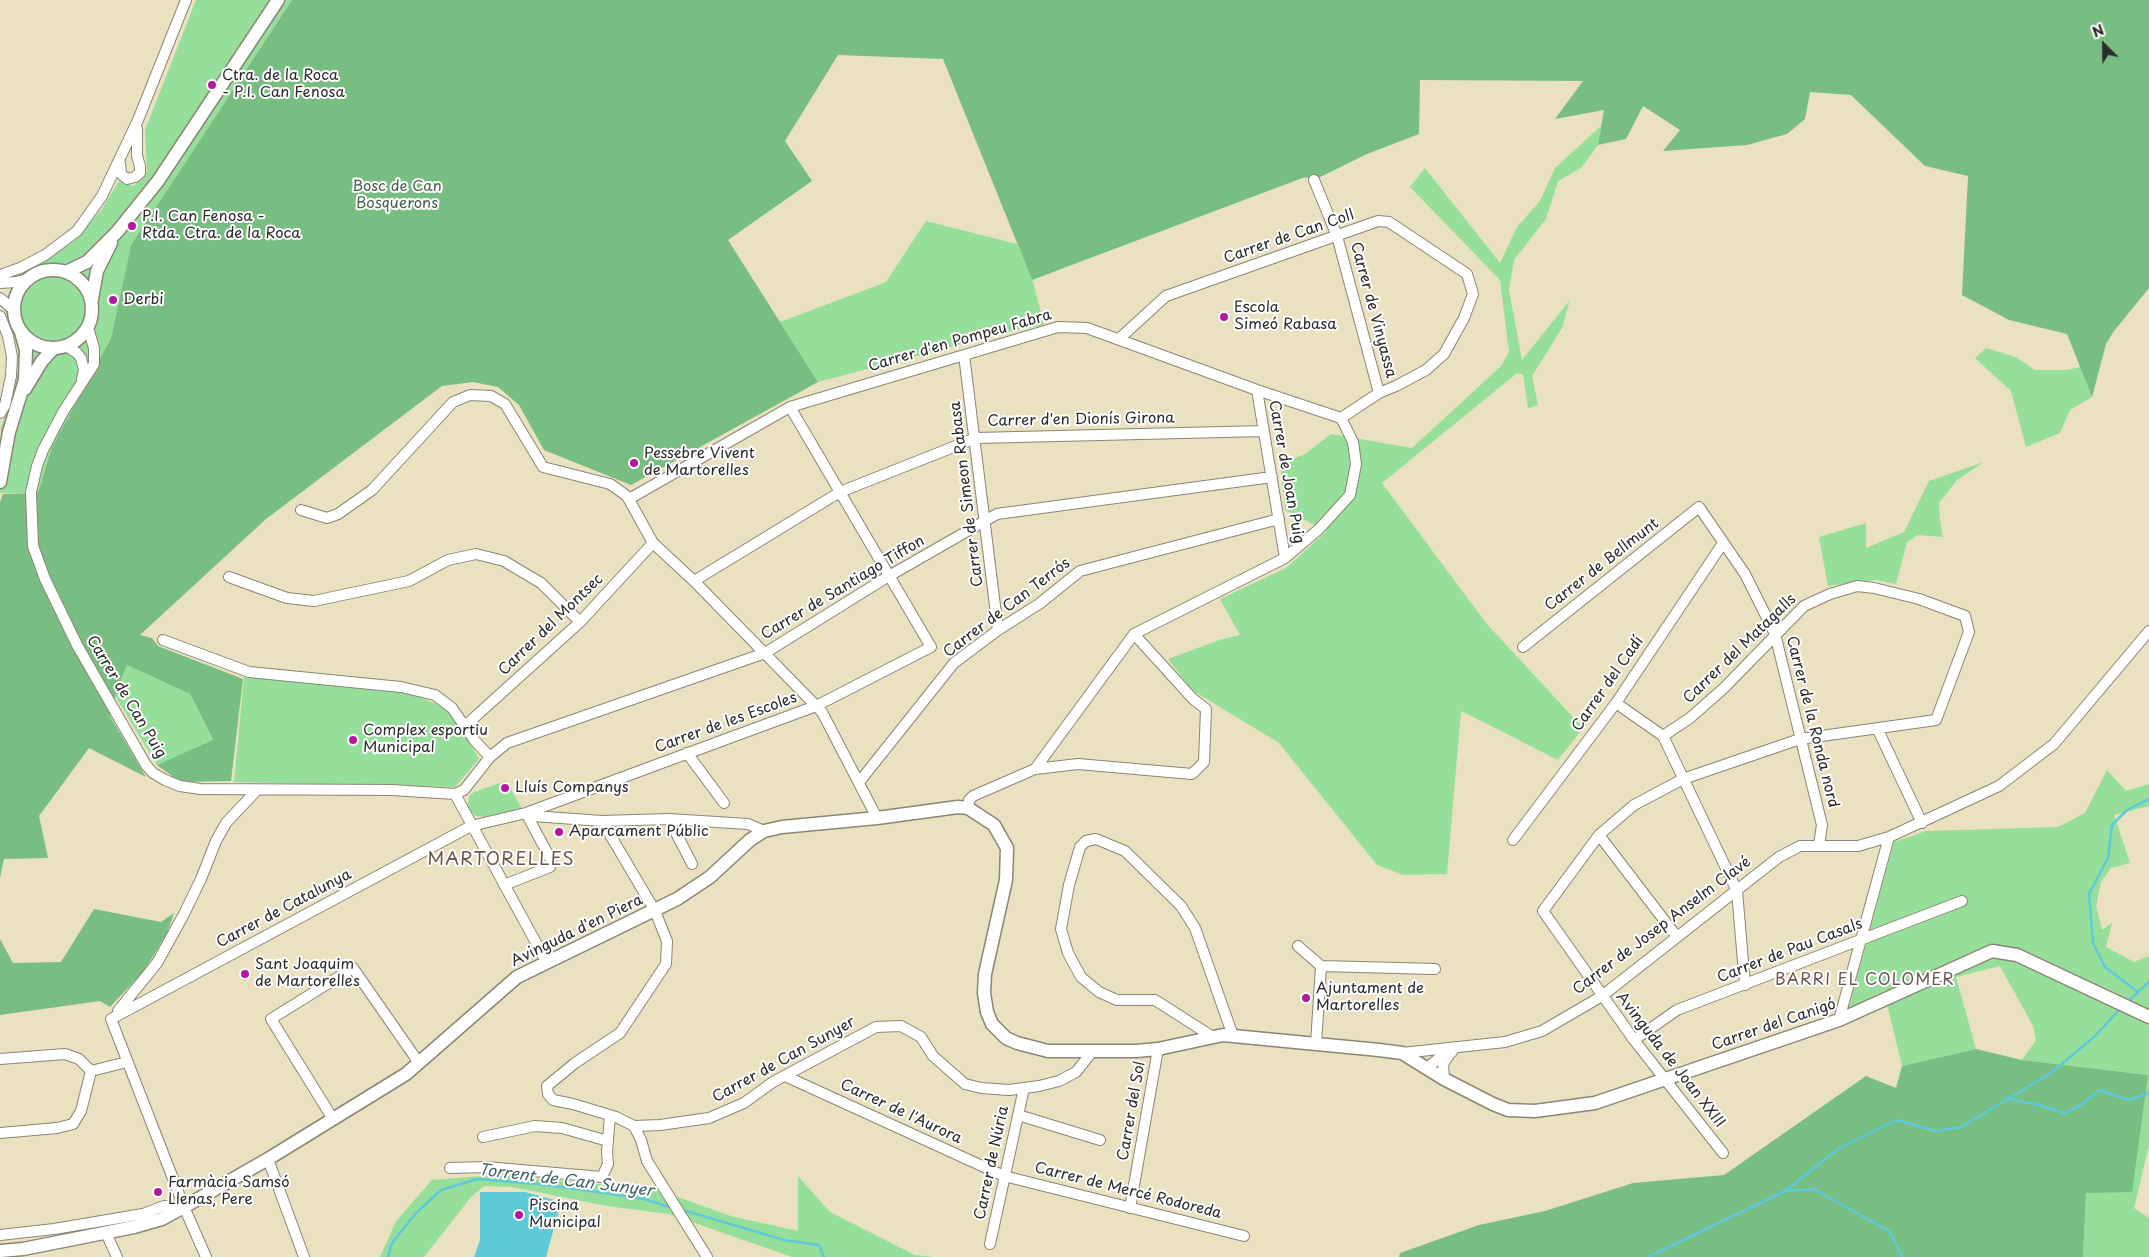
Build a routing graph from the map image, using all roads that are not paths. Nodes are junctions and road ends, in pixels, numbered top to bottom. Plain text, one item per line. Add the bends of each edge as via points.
1 (186, 0) edge
2 (278, 0) edge
3 (138, 120) junction
4 (120, 163) junction
5 (1314, 180) dead end
6 (117, 232) junction
7 (1337, 236) junction
8 (66, 272) junction
9 (0, 275) edge
10 (29, 279) junction
11 (0, 283) edge
12 (0, 298) edge
13 (92, 300) junction
14 (14, 310) junction
15 (0, 316) edge
16 (88, 328) junction
17 (21, 332) junction
18 (1119, 339) junction
19 (60, 347) junction
20 (964, 355) junction
21 (81, 383) junction
22 (1257, 390) junction
23 (1380, 393) junction
24 (19, 398) junction
25 (790, 407) junction
26 (0, 413) edge
27 (1341, 418) junction
28 (1264, 431) junction
29 (976, 438) junction
30 (1272, 478) junction
31 (0, 482) edge
32 (840, 492) junction
33 (629, 499) junction
34 (1699, 507) joint
35 (300, 510) dead end
36 (1279, 519) junction
37 (985, 520) junction
38 (653, 543) junction
39 (1723, 543) junction
40 (1286, 558) junction
41 (889, 576) junction
42 (229, 577) dead end
43 (694, 581) junction
44 (580, 622) junction
45 (998, 630) junction
46 (2149, 630) edge
47 (1134, 634) junction
48 (1775, 634) junction
49 (163, 640) dead end
50 (1523, 647) dead end
51 (764, 654) junction
52 (1616, 703) junction
53 (816, 706) junction
54 (466, 726) junction
55 (1878, 730) junction
56 (1663, 736) junction
57 (1800, 739) junction
58 (687, 753) junction
59 (490, 757) junction
60 (1035, 769) junction
61 (1682, 779) junction
62 (860, 782) junction
63 (257, 790) junction
64 (455, 794) junction
65 (724, 803) dead end
66 (968, 808) junction
67 (526, 813) junction
68 (877, 818) junction
69 (669, 819) junction
70 (602, 821) junction
71 (1922, 823) junction
72 (471, 826) junction
73 (764, 831) junction
74 (1598, 835) junction
75 (1889, 837) junction
76 (1513, 840) dead end
77 (1819, 845) junction
78 (692, 864) dead end
79 (504, 885) junction
80 (1737, 890) junction
81 (1962, 901) dead end
82 (655, 911) junction
83 (1677, 937) junction
84 (1861, 940) junction
85 (1298, 946) dead end
86 (547, 963) junction
87 (1321, 966) junction
88 (1435, 969) dead end
89 (1745, 985) junction
90 (1602, 996) junction
91 (2149, 1017) edge
92 (111, 1018) junction
93 (1838, 1020) junction
94 (1234, 1036) junction
95 (1213, 1037) junction
96 (1634, 1040) junction
97 (1316, 1044) junction
98 (1465, 1047) junction
99 (1158, 1049) junction
100 (1435, 1050) junction
101 (1092, 1052) junction
102 (1451, 1052) junction
103 (1402, 1053) junction
104 (0, 1059) edge
105 (127, 1062) junction
106 (419, 1063) junction
107 (1424, 1067) junction
108 (91, 1071) junction
109 (785, 1076) junction
110 (1444, 1079) junction
111 (1664, 1079) junction
112 (1024, 1088) junction
113 (610, 1115) junction
114 (1018, 1115) junction
115 (333, 1119) junction
116 (634, 1126) junction
117 (0, 1133) edge
118 (483, 1137) dead end
119 (1100, 1140) dead end
120 (608, 1141) junction
121 (1723, 1153) dead end
122 (268, 1159) junction
123 (450, 1168) dead end
124 (1004, 1176) junction
125 (184, 1207) junction
126 (1130, 1208) junction
127 (124, 1218) junction
128 (109, 1233) junction
129 (0, 1235) edge
130 (1244, 1236) dead end
131 (990, 1244) dead end
132 (0, 1251) edge
133 (24, 1253) edge
134 (117, 1257) edge
135 (206, 1257) edge
136 (304, 1257) edge
137 (707, 1257) edge

1 - 3 street
2 - 6 street via 158,181
3 - 4 street
3 - 4 street via 136,140 140,173 127,179 121,174
4 - 9 street via 77,231 45,255
5 - 7 street, Carrer de Vinyassa
6 - 8 street via 87,262
6 - 13 street via 97,271
7 - 18 street, Carrer de Can Coll via 1166,296
7 - 23 street, Carrer de Vinyassa
7 - 23 street, Carrer de Can Coll via 1378,221 1388,222 1469,279 1473,294 1444,354 1426,370
8 - 10 street via 45,272
8 - 13 street via 85,286
10 - 11 street
10 - 14 street via 18,292
12 - 14 street
13 - 16 street
14 - 17 street
15 - 26 street via 12,357 11,376
16 - 19 street via 76,340
16 - 21 street, Carrer de Can Puig via 95,357
17 - 19 street via 34,343
17 - 24 street via 26,350
18 - 20 street, Carrer d'en Pompeu Fabra via 1087,328 1058,327
18 - 22 street, Carrer d'en Pompeu Fabra
19 - 21 street, Carrer de Can Puig via 77,353 81,358 84,370
19 - 24 street via 42,361
20 - 25 street, Carrer d'en Pompeu Fabra
20 - 29 street, Carrer de Simeon Rabasa
21 - 63 street, Carrer de Can Puig via 43,450 31,492 32,546 44,579 123,727 153,773 180,786
22 - 27 street, Carrer d'en Pompeu Fabra
22 - 28 street, Carrer de Joan Puig
23 - 27 street
24 - 31 street
25 - 32 street
25 - 33 street, Carrer d'en Pompeu Fabra
27 - 40 street via 1354,442 1356,464 1350,495 1320,529
28 - 29 street, Carrer d'en Dionís Girona
28 - 30 street, Carrer de Joan Puig
29 - 32 street, Carrer d'en Dionís Girona
29 - 37 street, Carrer de Simeon Rabasa
30 - 36 street, Carrer de Joan Puig
30 - 37 street, Carrer de Santiago Tiffon via 997,514
32 - 41 street
32 - 43 street, Carrer d'en Dionís Girona
33 - 35 street via 610,484 543,467 505,404 491,396 470,395 453,402 372,490 338,514 327,518
33 - 38 street
34 - 39 street, Carrer de la Ronda nord
34 - 50 street, Carrer de Bellmunt
36 - 40 street, Carrer de Joan Puig
36 - 45 street, Carrer de Can Terrós via 1080,571 1039,604
37 - 41 street, Carrer de Santiago Tiffon
37 - 45 street, Carrer de Simeon Rabasa
38 - 43 street
38 - 44 street, Carrer del Montsec
39 - 48 street, Carrer de la Ronda nord via 1745,574
39 - 52 street, Carrer del Cadí
40 - 47 street
41 - 51 street, Carrer de Santiago Tiffon
41 - 53 street, Carrer de les Escoles via 931,647
42 - 44 street via 287,598 314,601 409,581 448,560 476,554 504,562 541,583
43 - 51 street
44 - 54 street, Carrer del Montsec
45 - 62 street, Carrer de Can Terrós via 954,663
46 - 71 street, Carrer de Josep Anselm Clavé via 2054,744 1999,786
47 - 60 street
47 - 60 street via 1206,709 1204,762 1192,774 1078,764
48 - 55 street, Carrer del Matagalls via 1804,606 1857,586 1919,599 1965,616 1970,632 1936,720
48 - 56 street, Carrer del Matagalls via 1710,700
48 - 57 street, Carrer de la Ronda nord
49 - 54 street via 249,672 401,687 435,695 452,708
51 - 53 street
51 - 59 street, Carrer de Santiago Tiffon via 507,743
52 - 56 street
52 - 76 street, Carrer del Cadí
53 - 58 street, Carrer de les Escoles
53 - 62 street
54 - 59 street
55 - 57 street
55 - 71 street
56 - 61 street
57 - 61 street
57 - 77 street, Carrer de la Ronda nord via 1822,825
58 - 65 street
58 - 67 street, Carrer de les Escoles
59 - 64 street, Carrer de Santiago Tiffon via 464,790
60 - 66 street via 973,796
61 - 74 street via 1634,806
61 - 80 street
62 - 68 street
63 - 64 street, Carrer de Can Puig via 392,790
63 - 92 street via 226,823 184,914 157,963
64 - 72 street
66 - 68 street, Avinguda d'en Piera
66 - 101 street, Carrer de Josep Anselm Clavé via 994,825 1006,848 1006,880 985,974 984,993 992,1024 1016,1043 1048,1051
67 - 70 street
67 - 72 street
67 - 79 street via 551,860 550,866
68 - 73 street, Avinguda d'en Piera
69 - 70 street
69 - 73 street via 748,824
69 - 78 street
70 - 82 street
71 - 75 street, Carrer de Josep Anselm Clavé
72 - 79 street
72 - 92 street, Carrer de Catalunya
73 - 82 street, Avinguda d'en Piera via 710,877 678,900
74 - 83 street
74 - 90 street, Avinguda de Joan XXIII via 1542,911
75 - 77 street, Carrer de Josep Anselm Clavé via 1858,846
75 - 84 street
77 - 80 street, Carrer de Josep Anselm Clavé via 1800,846
79 - 86 street
80 - 83 street, Carrer de Josep Anselm Clavé
80 - 89 street
81 - 84 street, Carrer de Pau Casals
82 - 86 street, Avinguda d'en Piera
82 - 113 street via 667,941 666,964 620,1033 574,1063 548,1086 548,1094 553,1100
83 - 90 street, Carrer de Josep Anselm Clavé
84 - 89 street, Carrer de Pau Casals
84 - 93 street
85 - 87 street
86 - 106 street, Avinguda d'en Piera via 517,977
87 - 88 street
87 - 97 street
89 - 96 street, Carrer de Pau Casals via 1677,1010
90 - 96 street, Avinguda de Joan XXIII
90 - 98 street, Carrer de Josep Anselm Clavé via 1542,1031 1504,1042
91 - 93 street, Carrer del Canigó via 2017,955 1992,951
92 - 105 street
93 - 111 street, Carrer del Canigó
94 - 95 street, Carrer de Josep Anselm Clavé
94 - 95 street via 1195,928 1180,906 1125,851 1096,839 1086,840 1077,855 1061,929 1068,953 1081,977 1099,992 1117,1000 1155,1000
94 - 97 street, Carrer de Josep Anselm Clavé
95 - 99 street, Carrer de Josep Anselm Clavé
96 - 111 street, Avinguda de Joan XXIII
97 - 103 street, Carrer de Josep Anselm Clavé
98 - 100 street, Carrer de Josep Anselm Clavé
98 - 102 street, Carrer de Josep Anselm Clavé
99 - 101 street, Carrer de Josep Anselm Clavé
99 - 126 street, Carrer del Sol
100 - 103 street, Carrer de Josep Anselm Clavé
100 - 107 street via 1426,1057
101 - 112 street, Carrer de Can Sunyer via 1076,1072 1059,1081
102 - 107 street, Carrer de Josep Anselm Clavé
102 - 110 street via 1443,1064
103 - 107 street, Carrer del Canigó
104 - 108 street via 65,1054 79,1059
105 - 108 street
105 - 125 street
106 - 115 street, Avinguda d'en Piera
106 - 115 street via 353,968 271,1019
107 - 110 street, Carrer del Canigó
108 - 117 street via 81,1111 73,1124
109 - 112 street, Carrer de Can Sunyer via 876,1027 901,1026 921,1037 933,1056 965,1084 1009,1090
109 - 116 street, Carrer de Can Sunyer via 744,1103 709,1118
109 - 124 street, Carrer de l'Aurora
110 - 111 street, Carrer del Canigó via 1508,1110 1534,1111 1595,1103
111 - 121 street, Avinguda de Joan XXIII
112 - 114 street, Carrer de Núria
113 - 116 street
113 - 120 street
114 - 119 street
114 - 124 street, Carrer de Núria
115 - 122 street, Avinguda d'en Piera
116 - 137 street via 647,1162
118 - 120 street via 534,1126 562,1128
120 - 123 street via 608,1164 602,1177 486,1167
122 - 125 street, Avinguda d'en Piera
122 - 136 street
124 - 126 street, Carrer de Mercé Rodoreda
124 - 131 street, Carrer de Núria
125 - 127 street, Avinguda d'en Piera via 164,1206
125 - 128 street, Avinguda d'en Piera via 162,1219
125 - 135 street
126 - 130 street, Carrer de Mercé Rodoreda
127 - 128 street
127 - 129 street, Avinguda d'en Piera
128 - 133 street, Avinguda d'en Piera
128 - 134 street
132 - 133 street, Avinguda d'en Piera

